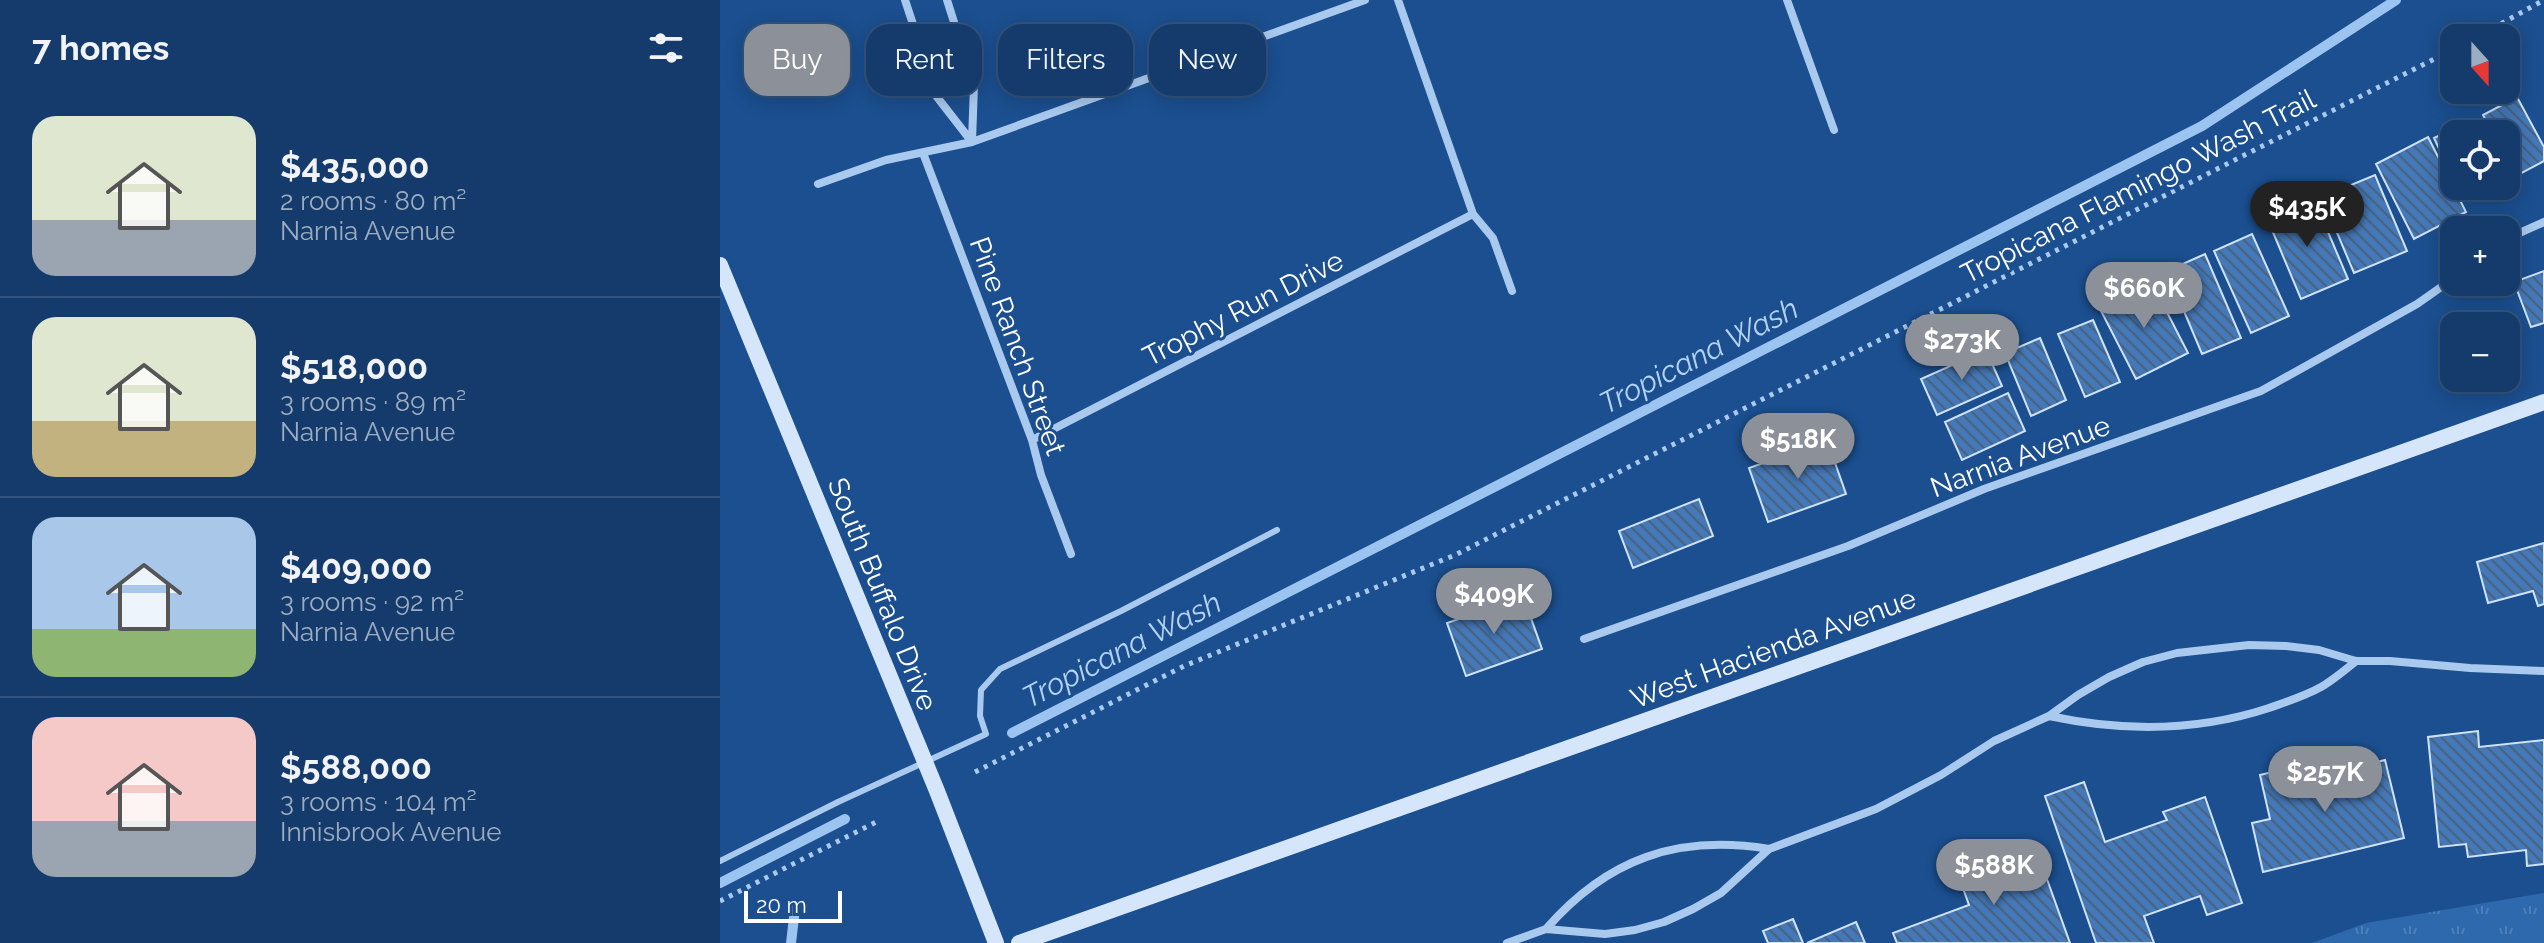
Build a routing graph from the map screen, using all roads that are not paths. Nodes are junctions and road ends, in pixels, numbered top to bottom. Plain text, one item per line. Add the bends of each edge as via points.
1 (905, 0) edge
2 (947, 0) edge
3 (1365, 0) edge
4 (1398, 0) edge
5 (1787, 0) edge
6 (1834, 130) dead end
7 (972, 142) junction
8 (923, 153) junction
9 (818, 184) dead end
10 (1473, 214) junction
11 (2544, 222) edge
12 (2520, 233) edge
13 (720, 265) edge
14 (2440, 288) edge
15 (1512, 291) dead end
16 (2544, 402) edge
17 (1032, 440) junction
18 (1277, 530) dead end
19 (1071, 554) dead end
20 (1584, 639) dead end
21 (2356, 661) junction
22 (2544, 671) edge
23 (2049, 716) junction
24 (925, 764) junction
25 (1769, 849) junction
26 (720, 861) edge
27 (1546, 929) junction
28 (996, 943) edge
29 (1019, 943) edge
30 (1507, 943) edge

1 - 7 street via 937,97
2 - 7 street via 974,85
3 - 7 street
4 - 10 street
5 - 6 street
7 - 8 street
8 - 9 street
8 - 17 street, Pine Ranch Street
10 - 15 street via 1493,238
10 - 17 street, Trophy Run Drive
11 - 12 street
13 - 24 main road, South Buffalo Drive
14 - 20 street, Narnia Avenue via 2261,391
16 - 29 main road, West Hacienda Avenue
17 - 19 street, Pine Ranch Street
18 - 24 lane via 1000,669 981,690 986,734
21 - 22 street
21 - 23 street via 2320,687 2286,702 2214,723 2131,729
21 - 23 street via 2286,646 2177,653 2109,677
23 - 25 street via 1994,741 1876,809
24 - 26 lane
24 - 28 main road, South Buffalo Drive
25 - 27 street via 1721,893 1664,922 1605,934
25 - 27 street via 1704,844 1642,858 1589,887
27 - 30 street

